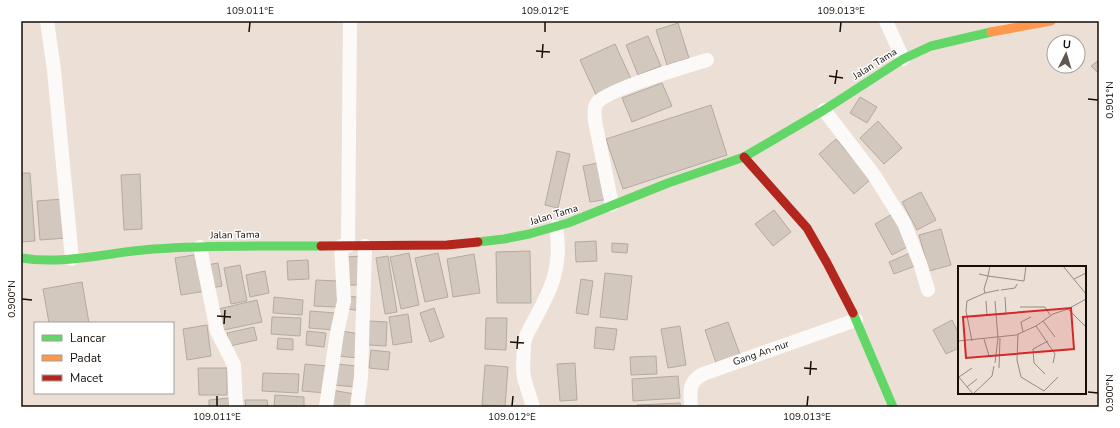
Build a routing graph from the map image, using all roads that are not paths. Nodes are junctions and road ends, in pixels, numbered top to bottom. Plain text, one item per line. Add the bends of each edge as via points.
1 (47, 21) edge
2 (350, 21) edge
3 (886, 21) edge
4 (1050, 21) edge
5 (903, 59) junction
6 (707, 60) dead end
7 (824, 110) junction
8 (744, 157) junction
9 (612, 205) junction
10 (556, 227) junction
11 (344, 246) junction
12 (366, 246) junction
13 (200, 247) junction
14 (21, 258) edge
15 (72, 259) junction
16 (928, 290) dead end
17 (856, 320) junction
18 (236, 407) edge
19 (326, 407) edge
20 (357, 407) edge
21 (533, 407) edge
22 (691, 407) edge
23 (893, 407) edge

1 - 15 street
2 - 11 street
3 - 5 street
4 - 5 street, Jalan Tama via 930,46
5 - 7 street, Jalan Tama
6 - 9 street via 614,92 597,103 595,121
7 - 8 street, Jalan Tama
7 - 16 street via 874,175 904,223
8 - 9 street, Jalan Tama
8 - 17 street via 807,228
9 - 10 street, Jalan Tama
10 - 12 street, Jalan Tama via 529,234 468,243
10 - 21 street via 559,244 553,281 524,344 524,373
11 - 12 street, Jalan Tama
11 - 13 street, Jalan Tama
11 - 19 street via 344,301
12 - 20 street
13 - 15 street, Jalan Tama via 153,249
13 - 18 street via 217,331 234,365
14 - 15 street, Jalan Tama
17 - 22 street, Gang An-nur via 703,374 692,383
17 - 23 street

